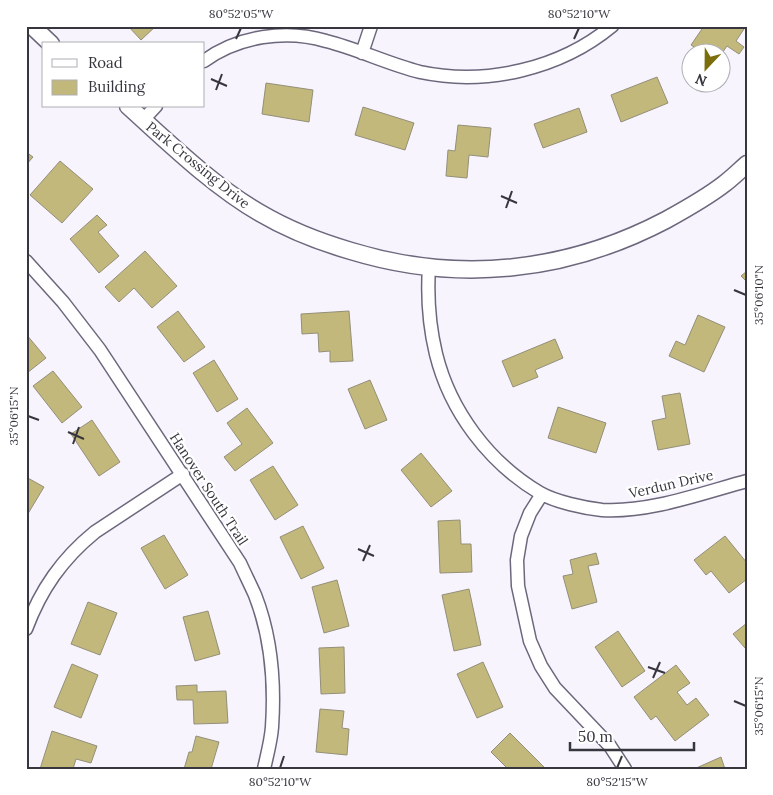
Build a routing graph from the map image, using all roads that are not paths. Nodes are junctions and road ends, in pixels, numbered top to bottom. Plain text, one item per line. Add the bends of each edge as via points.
1 (32, 26) edge
2 (371, 26) edge
3 (612, 26) edge
4 (49, 42) edge
5 (362, 53) junction
6 (205, 60) edge
7 (130, 108) edge
8 (154, 108) edge
9 (143, 120) junction
10 (747, 164) edge
11 (26, 261) edge
12 (429, 267) junction
13 (183, 474) junction
14 (747, 481) edge
15 (542, 494) junction
16 (26, 628) edge
17 (264, 769) edge
18 (625, 769) edge

1 - 4 street
2 - 5 street
3 - 5 street via 581,48 550,62 500,75 472,77 422,72
5 - 6 street via 326,40 273,36 247,40
7 - 9 street, Park Crossing Drive
8 - 9 street
9 - 12 street, Park Crossing Drive via 212,180 262,214 298,232 369,257
10 - 12 street, Park Crossing Drive via 691,207 606,247 567,259 526,266 484,269
11 - 13 street, Hanover South Trail via 100,350
12 - 15 street, Verdun Drive via 430,325 436,355 459,411 482,445 504,468
13 - 16 street via 84,542 54,575
13 - 17 street, Hanover South Trail via 240,563 255,596 265,630 273,692 272,728
14 - 15 street, Verdun Drive via 627,510 601,510 564,503
15 - 18 street via 530,513 517,560 518,586 530,642 555,688 610,746

